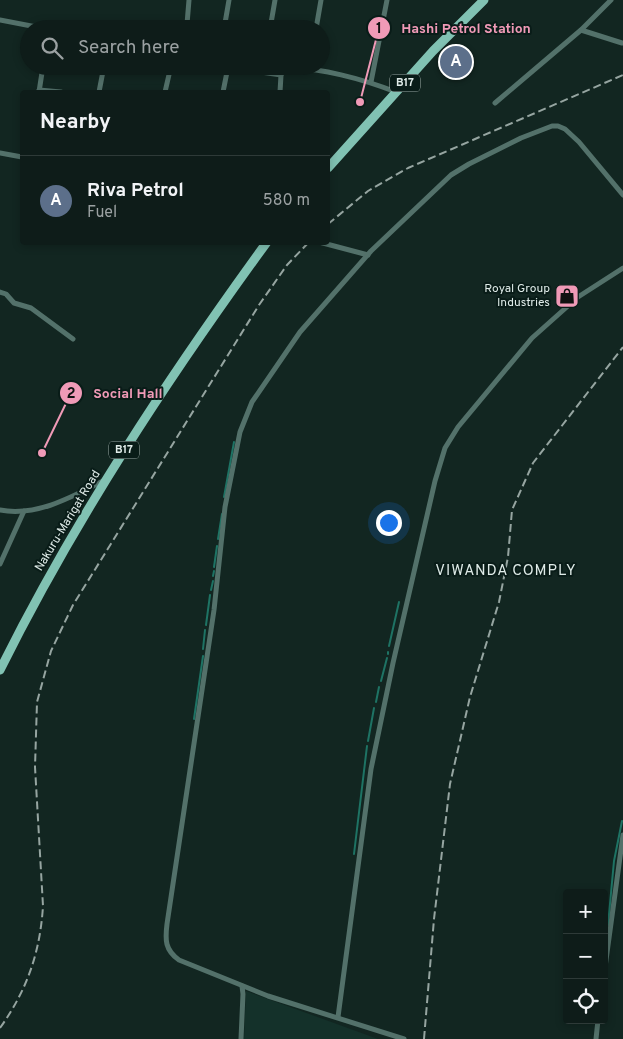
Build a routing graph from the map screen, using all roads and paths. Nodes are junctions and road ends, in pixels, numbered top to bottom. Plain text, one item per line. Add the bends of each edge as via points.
1 (190, 0) edge
2 (229, 0) edge
3 (275, 0) edge
4 (321, 0) edge
5 (386, 0) edge
6 (484, 0) edge
7 (611, 0) edge
8 (0, 20) edge
9 (188, 20) edge
10 (226, 20) edge
11 (272, 20) edge
12 (318, 20) edge
13 (20, 24) edge
14 (581, 30) junction
15 (622, 44) dead end
16 (330, 73) edge
17 (42, 75) edge
18 (102, 75) edge
19 (169, 75) edge
20 (226, 75) edge
21 (281, 75) edge
22 (371, 82) junction
23 (39, 90) edge
24 (99, 90) edge
25 (165, 90) edge
26 (223, 90) edge
27 (280, 90) edge
28 (396, 92) junction
29 (495, 103) dead end
30 (0, 153) edge
31 (20, 157) edge
32 (330, 166) edge
33 (623, 195) edge
34 (265, 245) edge
35 (330, 245) edge
36 (368, 255) junction
37 (623, 268) edge
38 (0, 292) edge
39 (73, 339) dead end
40 (107, 479) junction
41 (0, 510) edge
42 (24, 511) junction
43 (0, 564) edge
44 (0, 670) edge
45 (623, 834) edge
46 (608, 945) edge
47 (242, 986) junction
48 (338, 1017) junction
49 (598, 1024) edge
50 (241, 1039) edge
51 (404, 1039) edge
52 (596, 1039) edge

1 - 9 street
2 - 10 street
3 - 11 street
4 - 12 street
5 - 22 street
6 - 28 main road, B17
7 - 14 street
8 - 13 street
14 - 15 street
14 - 29 street
16 - 22 street
17 - 23 street
18 - 24 street
19 - 25 street
20 - 26 street
21 - 27 street
22 - 28 street
28 - 32 main road, B17
30 - 31 street
33 - 36 street via 571,134 561,127 552,126 521,138 451,175
34 - 40 main road, Nakuru-Marigat Road / B17 via 196,340
35 - 36 street
36 - 47 street via 300,332 252,402 240,432 227,498 166,946 178,960
37 - 48 street via 578,297 532,338 458,427 445,448 371,769
38 - 39 street via 14,303 31,308
40 - 42 street via 56,503
40 - 44 main road, Nakuru-Marigat Road / B17 via 48,579
41 - 42 street
42 - 43 street
45 - 46 street
47 - 48 street
47 - 50 street
48 - 51 street
49 - 52 street

